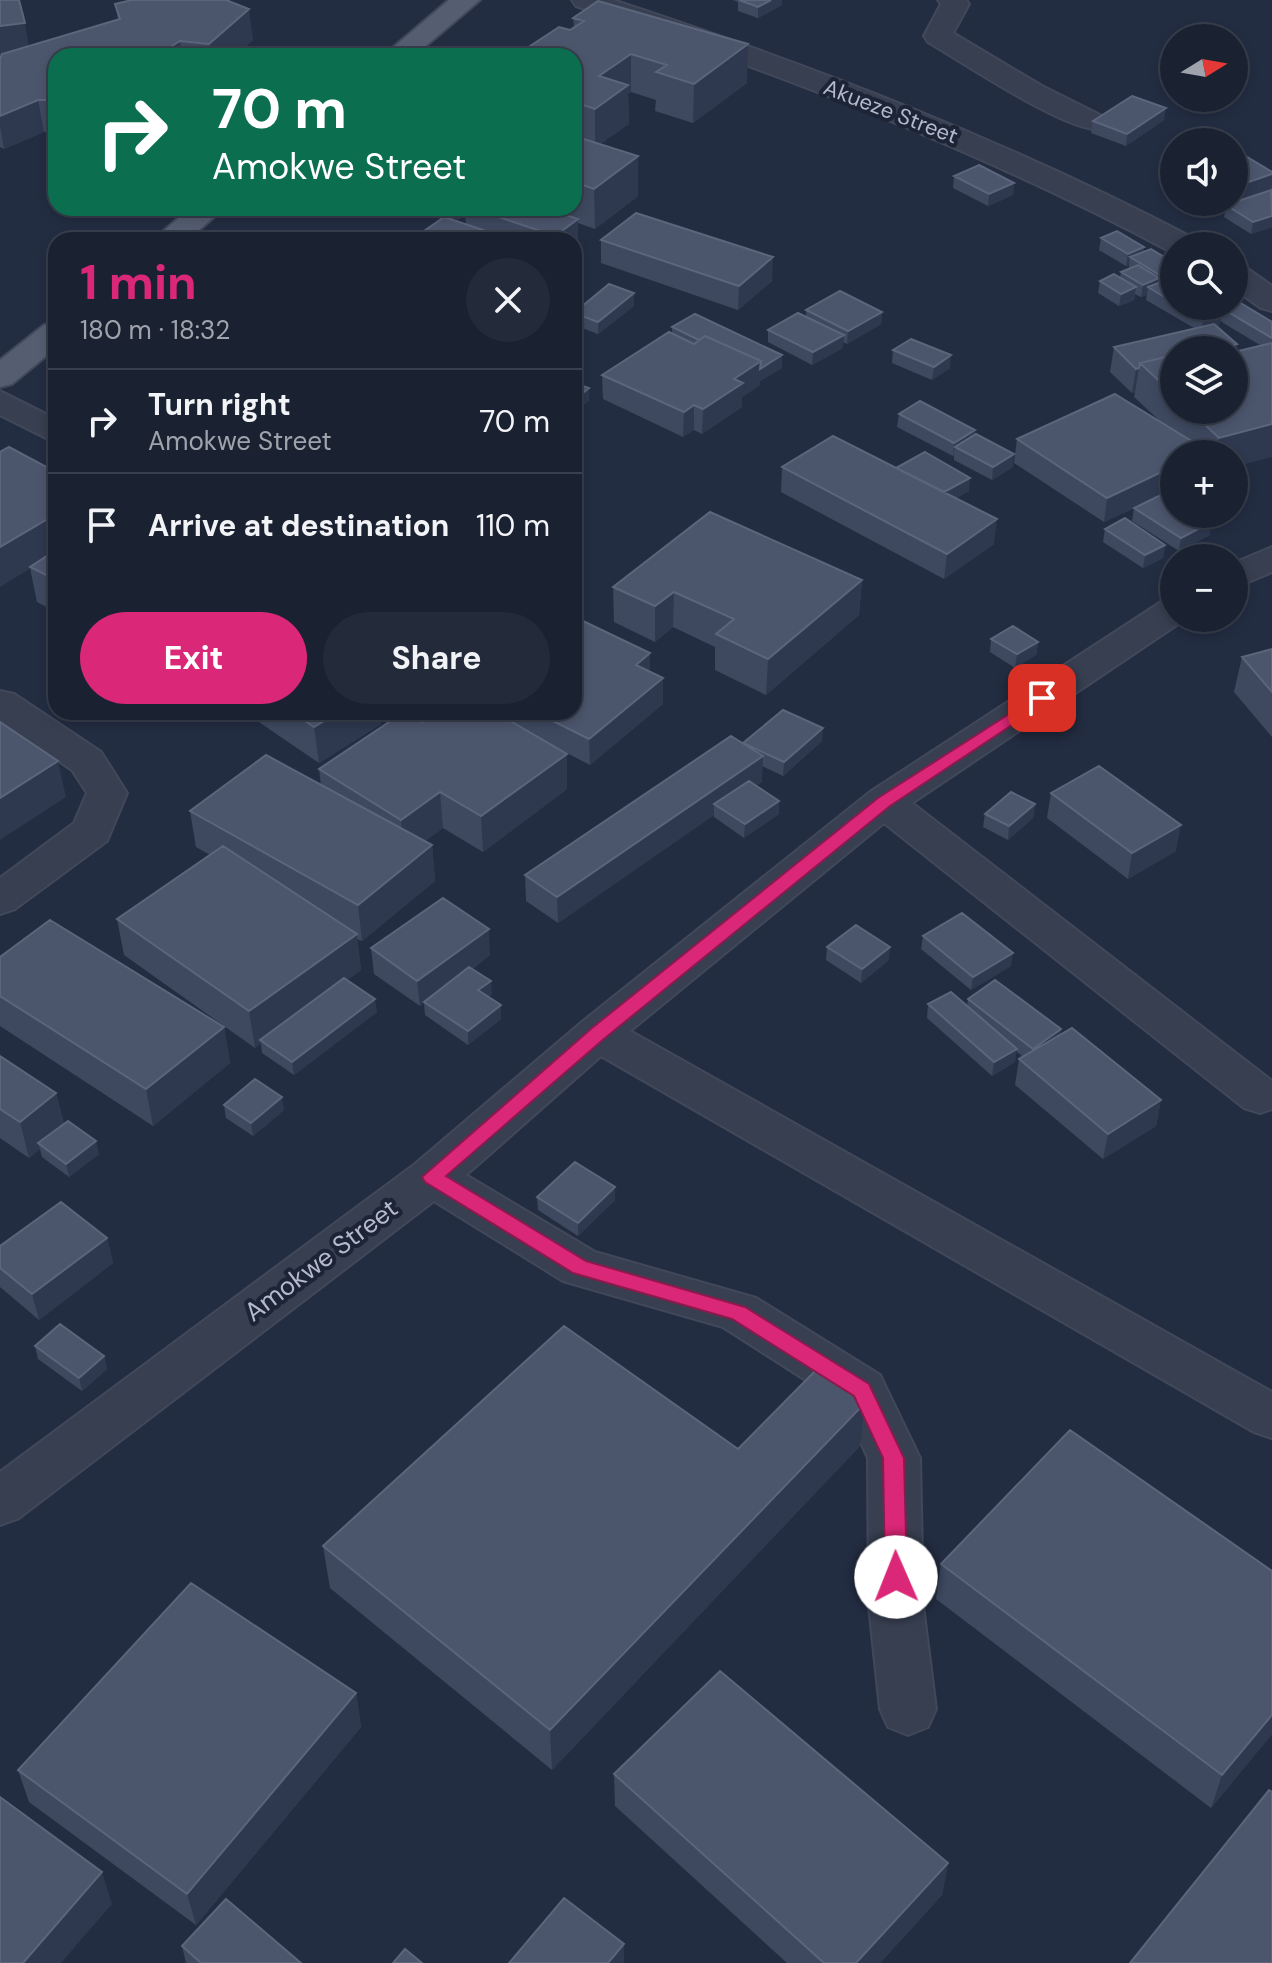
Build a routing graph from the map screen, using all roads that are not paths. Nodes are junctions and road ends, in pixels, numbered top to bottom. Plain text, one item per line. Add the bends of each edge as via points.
1 (466, 0) edge
2 (586, 0) edge
3 (952, 0) edge
4 (407, 48) edge
5 (1094, 123) edge
6 (199, 216) edge
7 (179, 232) edge
8 (1160, 233) edge
9 (1272, 264) edge
10 (1248, 269) edge
11 (1248, 283) edge
12 (1272, 301) edge
13 (48, 338) edge
14 (0, 377) edge
15 (0, 401) edge
16 (48, 428) edge
17 (1272, 558) edge
18 (1248, 570) edge
19 (1160, 619) edge
20 (0, 703) edge
21 (884, 802) junction
22 (0, 899) edge
23 (598, 1033) junction
24 (1260, 1096) dead end
25 (432, 1177) junction
26 (1272, 1417) edge
27 (0, 1502) edge
28 (908, 1709) dead end

1 - 4 main road
2 - 8 street, Akueze Street via 695,35 1001,154
3 - 5 street via 955,4 938,36
6 - 7 main road
9 - 10 street
11 - 12 street
13 - 14 main road
15 - 16 street
17 - 18 street
19 - 21 street, Amokwe Street
20 - 22 street via 87,761 107,793 92,831
21 - 23 street, Amokwe Street
21 - 24 street
23 - 25 street, Amokwe Street
23 - 26 street
25 - 27 street, Amokwe Street
25 - 28 street via 580,1267 738,1312 862,1390 894,1458 896,1606

